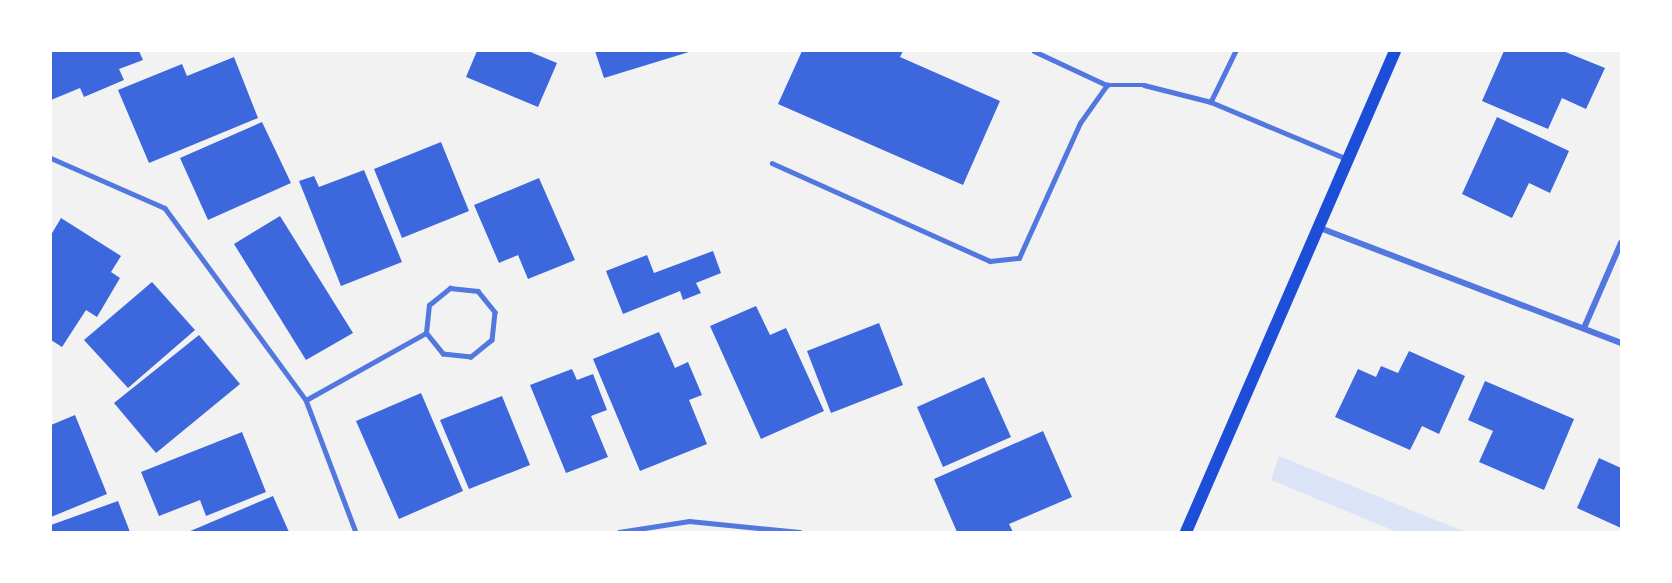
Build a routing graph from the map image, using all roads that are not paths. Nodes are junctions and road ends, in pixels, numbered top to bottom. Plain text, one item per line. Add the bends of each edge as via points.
1 (1034, 51) edge
2 (1236, 51) edge
3 (1395, 51) edge
4 (1107, 85) junction
5 (1211, 102) junction
6 (51, 158) edge
7 (1349, 160) junction
8 (772, 163) dead end
9 (1320, 228) junction
10 (1621, 243) edge
11 (1584, 328) junction
12 (426, 333) junction
13 (1621, 343) edge
14 (306, 400) junction
15 (356, 532) edge
16 (619, 532) edge
17 (799, 532) edge
18 (1186, 532) edge

1 - 4 lane
2 - 5 lane
3 - 7 main road
4 - 5 lane via 1144,85
4 - 8 lane via 1080,123 1020,258 990,261
5 - 7 lane
6 - 14 lane via 165,208
7 - 9 main road
9 - 11 street
9 - 18 main road
10 - 11 street
11 - 13 street
12 - 12 lane via 429,305 450,288 478,291 495,312 492,340 471,357 443,354
12 - 14 lane
14 - 15 lane
16 - 17 lane via 689,521

